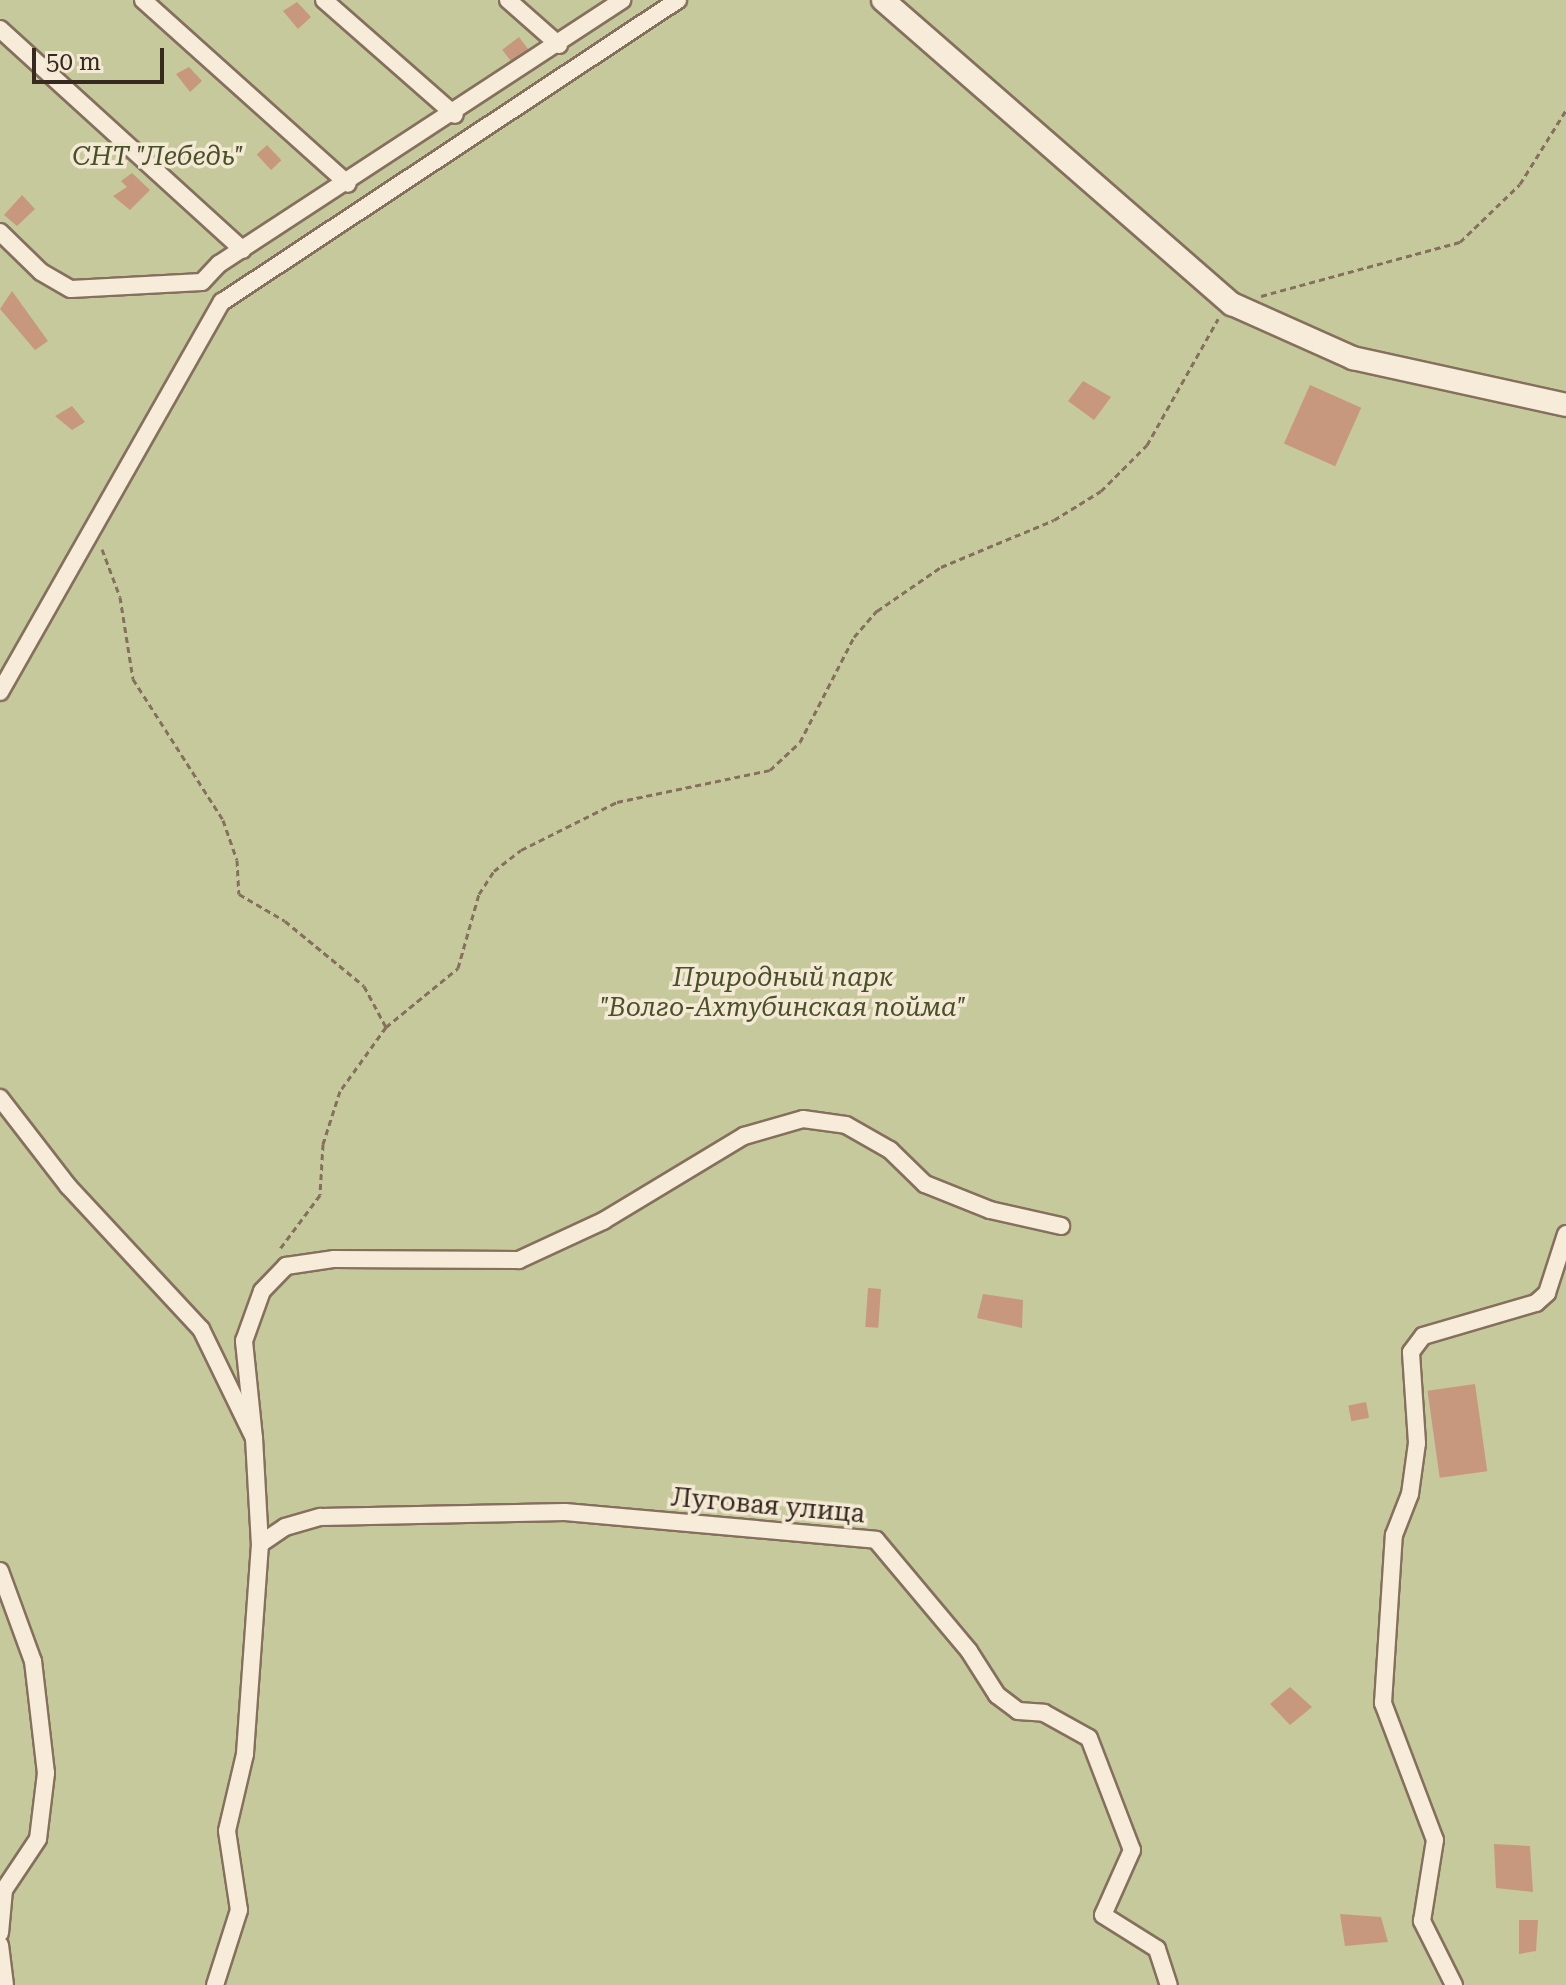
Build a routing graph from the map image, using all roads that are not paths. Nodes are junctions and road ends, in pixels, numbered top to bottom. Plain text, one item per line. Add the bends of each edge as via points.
1 (143, 0) edge
2 (324, 0) edge
3 (508, 0) edge
4 (622, 0) edge
5 (678, 0) edge
6 (883, 0) edge
7 (0, 29) edge
8 (559, 45) junction
9 (455, 115) junction
10 (348, 184) junction
11 (0, 232) edge
12 (243, 250) junction
13 (202, 282) junction
14 (222, 302) junction
15 (1566, 405) edge
16 (0, 692) edge
17 (0, 1098) edge
18 (1061, 1226) dead end
19 (1566, 1234) edge
20 (254, 1438) junction
21 (260, 1544) junction
22 (0, 1571) edge
23 (0, 1933) edge
24 (0, 1945) edge
25 (5, 1985) edge
26 (215, 1985) edge
27 (1169, 1985) edge
28 (1454, 1985) edge

1 - 10 street
2 - 9 street
3 - 8 street
4 - 8 street
5 - 14 street
6 - 15 street via 1224,297 1353,358
7 - 12 street
8 - 9 street
9 - 10 street
10 - 12 street
11 - 13 street via 41,272 71,289
12 - 13 street
13 - 14 street
14 - 16 street
17 - 20 street via 68,1186 201,1329
18 - 20 street via 951,1195 925,1184 890,1150 846,1125 803,1119 744,1136 603,1221 519,1260 334,1259 286,1266 272,1281 244,1341
19 - 28 street via 1547,1293 1536,1303 1423,1336 1411,1352 1417,1443 1410,1494 1394,1535 1383,1703 1435,1840 1422,1921
20 - 21 street
21 - 26 street via 245,1754 227,1831 239,1910
21 - 27 street, Луговая улица via 285,1527 321,1517 565,1512 876,1540 969,1651 997,1695 1018,1711 1044,1713 1089,1738 1132,1850 1103,1915 1157,1949
22 - 23 street via 33,1661 46,1773 38,1839 4,1890
24 - 25 street

